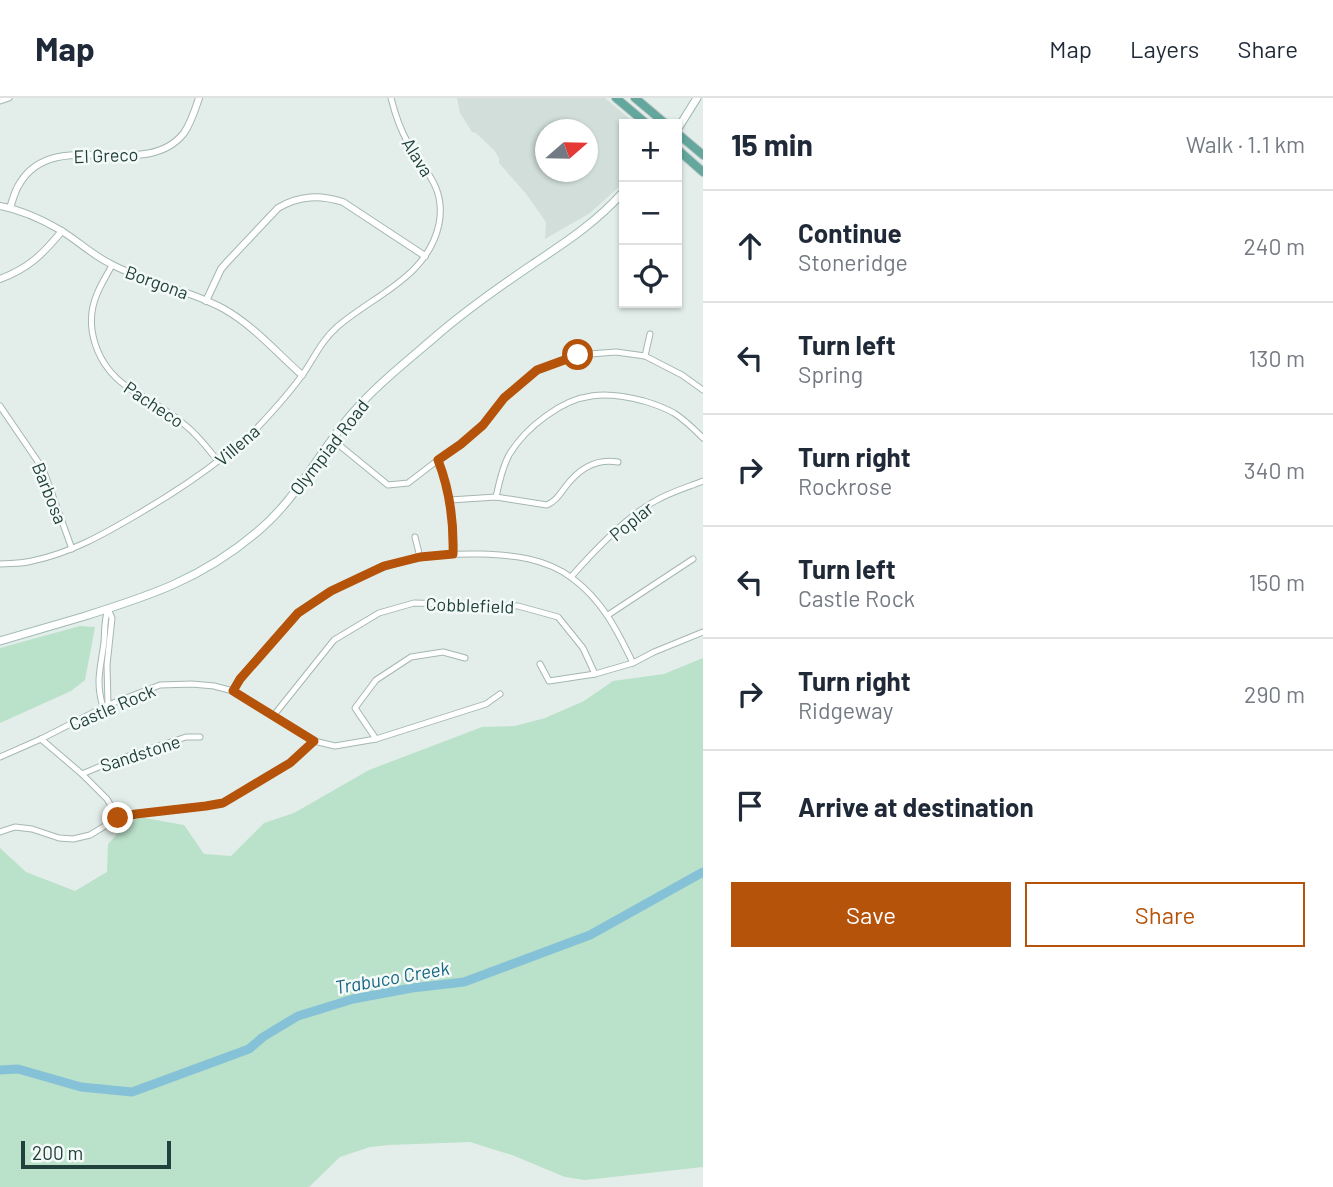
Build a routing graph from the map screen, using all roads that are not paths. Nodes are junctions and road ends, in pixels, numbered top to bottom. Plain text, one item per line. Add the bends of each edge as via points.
1 (9, 98) edge
2 (199, 98) edge
3 (391, 98) edge
4 (616, 98) edge
5 (635, 98) edge
6 (697, 98) edge
7 (0, 101) edge
8 (642, 119) edge
9 (660, 119) edge
10 (682, 124) edge
11 (682, 136) edge
12 (682, 153) edge
13 (703, 155) edge
14 (703, 172) edge
15 (619, 196) edge
16 (0, 206) edge
17 (10, 208) junction
18 (62, 231) junction
19 (425, 256) junction
20 (113, 265) junction
21 (0, 279) edge
22 (206, 301) junction
23 (650, 334) dead end
24 (645, 356) junction
25 (302, 375) junction
26 (703, 390) edge
27 (0, 406) edge
28 (703, 438) edge
29 (332, 440) junction
30 (438, 460) junction
31 (218, 461) junction
32 (618, 462) dead end
33 (703, 481) edge
34 (496, 497) junction
35 (450, 500) junction
36 (415, 537) dead end
37 (72, 549) junction
38 (453, 554) junction
39 (420, 557) junction
40 (693, 559) dead end
41 (0, 564) edge
42 (571, 577) junction
43 (108, 609) junction
44 (608, 615) junction
45 (108, 632) junction
46 (703, 632) edge
47 (0, 641) edge
48 (465, 658) dead end
49 (633, 663) junction
50 (540, 664) dead end
51 (595, 674) junction
52 (107, 688) junction
53 (99, 690) junction
54 (233, 691) junction
55 (500, 694) dead end
56 (105, 706) junction
57 (274, 715) junction
58 (200, 737) dead end
59 (41, 738) junction
60 (376, 738) junction
61 (314, 741) junction
62 (0, 757) edge
63 (82, 774) junction
64 (118, 818) junction
65 (0, 832) edge

1 - 7 street
2 - 17 street, El Greco via 184,132 164,149 48,160 20,183
3 - 19 street, Alava via 402,132 432,178 440,203 436,236
4 - 8 main road
5 - 9 main road
6 - 10 main road
11 - 13 main road
12 - 14 main road
15 - 29 main road, Olympiad Road via 581,231 465,312 367,397
16 - 17 street, Borgona
17 - 18 street, Borgona
18 - 20 street, Borgona
18 - 21 street via 33,263
19 - 22 street via 343,202 328,197 300,198 278,208 235,253 221,269
19 - 25 street, Villena via 398,284 334,330
20 - 22 street, Borgona
20 - 31 street, Pacheco via 97,293 92,314 92,335 102,361 125,385 185,424
22 - 25 street, Borgona via 240,318
23 - 24 street
24 - 26 street
24 - 30 street via 616,352 578,355 537,370 504,398 483,425
25 - 31 street, Villena via 257,429
27 - 37 street, Barbosa via 43,469
28 - 34 street via 658,405 622,395 587,396 555,410 526,433 510,454
29 - 30 street via 388,485 408,483
29 - 43 main road, Olympiad Road via 280,510 226,556 161,591
30 - 35 street
31 - 37 street, Villena via 144,511
32 - 34 street via 597,462 585,468 547,505
33 - 42 street, Poplar via 648,505
34 - 35 street
35 - 38 street
36 - 39 street
37 - 41 street, Villena via 31,562
38 - 39 street
38 - 42 street via 525,557
39 - 54 street via 384,566 298,613
40 - 44 street
42 - 44 street
43 - 45 street via 112,618
43 - 47 main road, Olympiad Road
44 - 49 street
45 - 52 street
45 - 53 street
46 - 49 street
48 - 60 street via 443,652 411,657 376,680 355,708
49 - 51 street
50 - 51 street via 550,681
51 - 57 street, Cobblefield via 583,648 558,617 517,606 414,603 379,613 334,640
52 - 53 street
52 - 56 street
53 - 56 street
54 - 56 street, Castle Rock via 192,684 160,685
54 - 57 street, Castle Rock
55 - 60 street, Castle Rock via 486,704
56 - 59 street, Castle Rock
57 - 61 street, Castle Rock
58 - 63 street, Sandstone via 186,737
59 - 62 street, Castle Rock
59 - 63 street
60 - 61 street, Castle Rock via 335,746
61 - 64 street via 290,763 223,803
63 - 64 street via 107,799
64 - 65 street via 90,835 73,839 15,827

